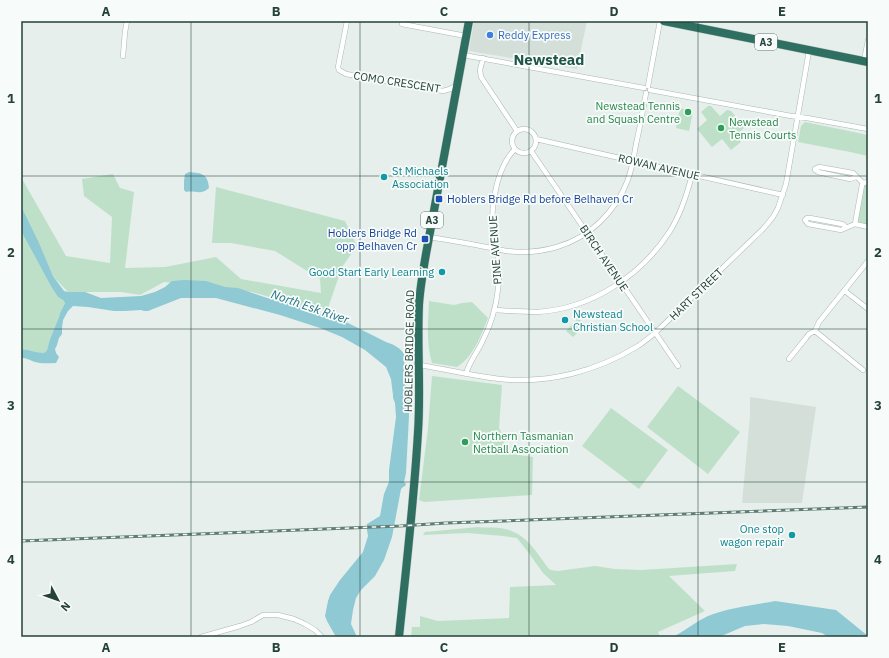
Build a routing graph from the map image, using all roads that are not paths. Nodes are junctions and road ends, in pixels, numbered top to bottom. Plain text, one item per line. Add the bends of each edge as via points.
1 (126, 21) edge
2 (347, 21) edge
3 (469, 21) edge
4 (660, 21) edge
5 (664, 21) edge
6 (402, 24) dead end
7 (466, 36) junction
8 (868, 40) edge
9 (809, 51) junction
10 (463, 54) junction
11 (123, 56) dead end
12 (483, 58) junction
13 (866, 62) edge
14 (457, 85) junction
15 (647, 89) junction
16 (798, 117) junction
17 (868, 129) edge
18 (517, 131) junction
19 (536, 139) junction
20 (514, 149) junction
21 (531, 151) junction
22 (634, 161) junction
23 (692, 175) junction
24 (856, 177) junction
25 (866, 182) edge
26 (783, 195) junction
27 (855, 224) junction
28 (868, 227) edge
29 (846, 228) junction
30 (587, 232) junction
31 (429, 237) junction
32 (496, 249) junction
33 (868, 261) edge
34 (620, 282) junction
35 (845, 291) junction
36 (868, 309) edge
37 (495, 310) junction
38 (815, 331) junction
39 (655, 333) junction
40 (789, 359) dead end
41 (419, 365) junction
42 (678, 366) dead end
43 (863, 370) dead end
44 (466, 374) junction
45 (201, 637) edge
46 (322, 637) edge
47 (399, 637) edge

1 - 11 street
2 - 14 street, COMO CRESCENT via 338,67 341,72 443,91
3 - 7 highway, HOBLERS BRIDGE ROAD / A3
4 - 15 street
5 - 9 highway, A3
6 - 7 street
7 - 10 highway, HOBLERS BRIDGE ROAD / A3
8 - 13 street
9 - 13 highway, A3
9 - 16 street, HART STREET
10 - 12 street
10 - 14 highway, HOBLERS BRIDGE ROAD / A3
12 - 15 street
12 - 18 street via 481,77
14 - 31 highway, HOBLERS BRIDGE ROAD / A3
15 - 16 street
15 - 22 street
16 - 17 street
16 - 26 street, HART STREET
18 - 19 street via 528,130
18 - 20 street via 512,138
19 - 21 street
19 - 22 street, ROWAN AVENUE
20 - 21 street via 524,153
20 - 32 street, PINE AVENUE via 506,160 495,192 493,221
21 - 30 street, BIRCH AVENUE
22 - 23 street, ROWAN AVENUE
22 - 30 street via 623,193 603,219
23 - 26 street, ROWAN AVENUE
23 - 34 street via 683,204 670,230 641,266
24 - 24 street via 850,179 818,172 815,169 819,167 853,173
24 - 25 street
25 - 27 street
26 - 39 street, HART STREET via 773,217 763,229
27 - 28 street
27 - 29 street
29 - 29 street via 841,230 808,224 806,218 842,224
30 - 32 street via 569,243 545,250 525,252
30 - 34 street, BIRCH AVENUE
31 - 32 street
31 - 41 highway, HOBLERS BRIDGE ROAD / A3 via 419,307
32 - 37 street, PINE AVENUE via 499,281
33 - 35 street
34 - 37 street via 591,298 556,309 538,312
34 - 39 street, BIRCH AVENUE
35 - 36 street
35 - 38 street via 819,322
37 - 44 street, PINE AVENUE
38 - 40 street via 809,334
38 - 43 street
39 - 42 street, BIRCH AVENUE
39 - 44 street, HART STREET via 620,356 580,372 558,377 506,380
41 - 44 street, HART STREET
41 - 47 highway, HOBLERS BRIDGE ROAD / A3 via 418,432
45 - 46 street via 240,626 263,615 294,619 315,630

